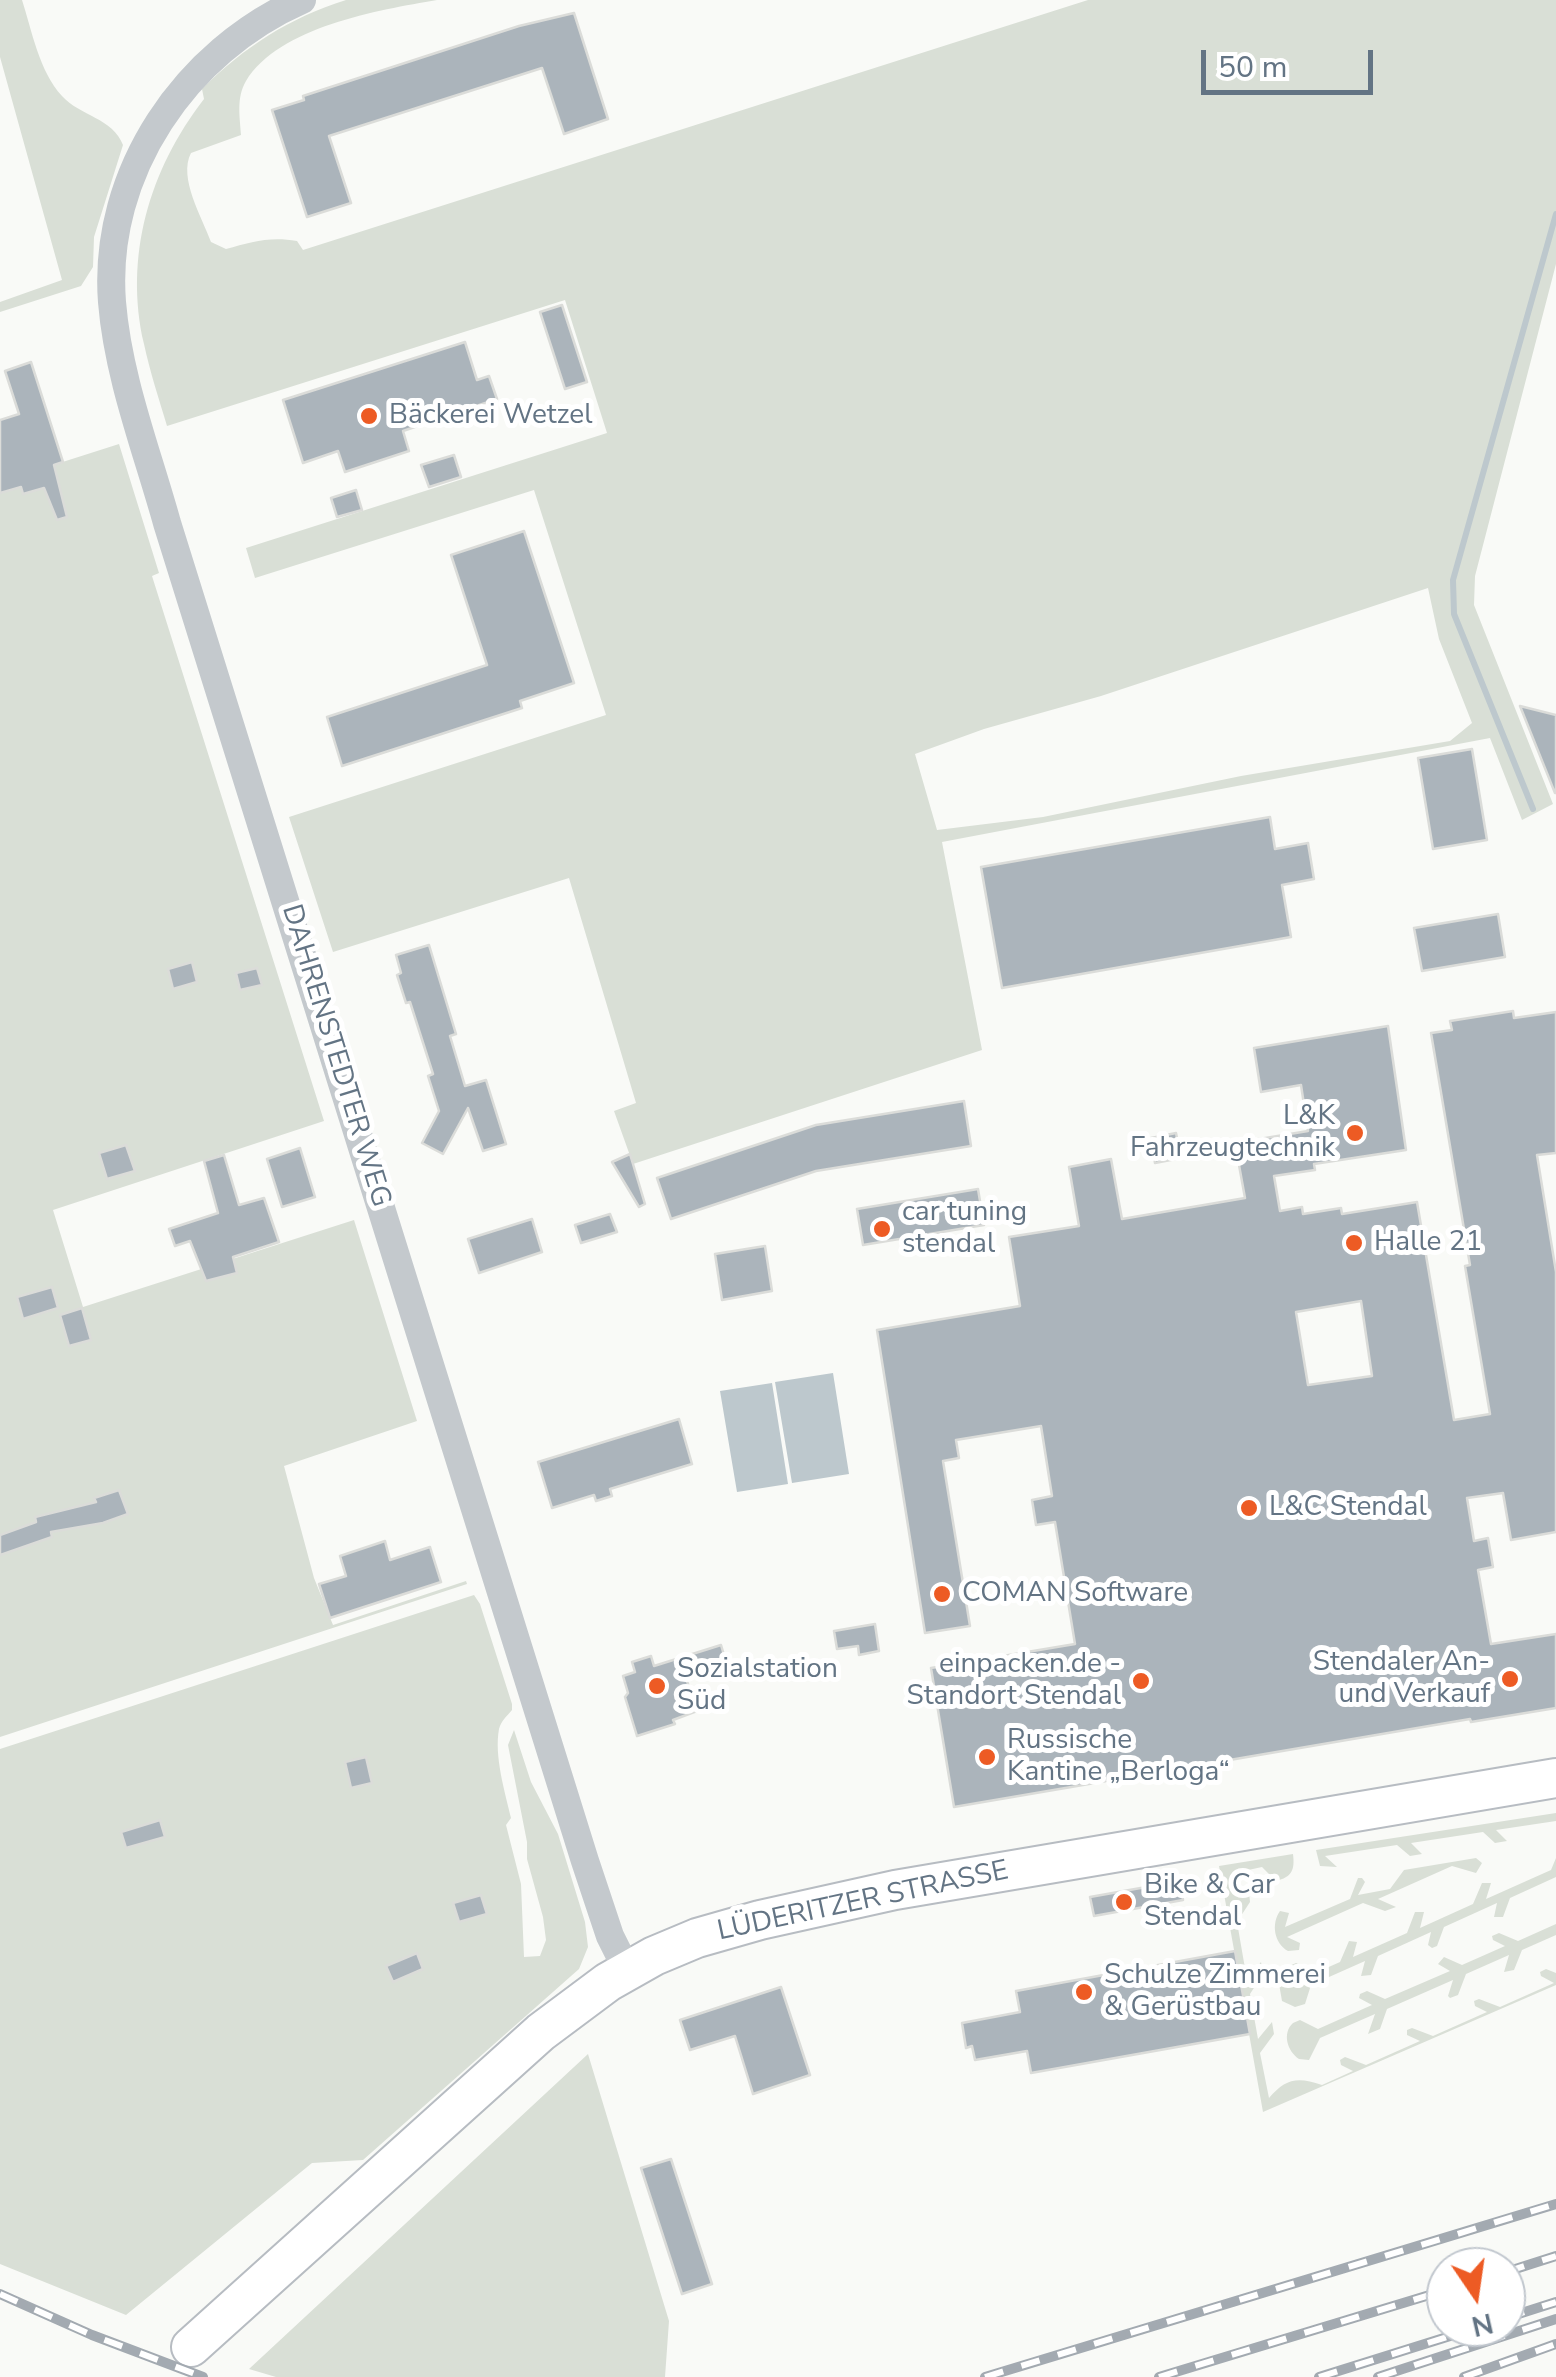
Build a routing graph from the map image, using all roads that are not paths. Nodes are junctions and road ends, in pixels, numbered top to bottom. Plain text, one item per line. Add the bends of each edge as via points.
1 (302, 0) edge
2 (1556, 1778) edge
3 (626, 1970) junction
4 (191, 2347) dead end

1 - 3 street, DAHRENSTEDTER WEG via 249,28 205,63 151,136 127,192 112,298 172,540 584,1861
2 - 3 main road, LÜDERITZER STRASSE via 830,1903 697,1938
3 - 4 main road, LÜDERITZER STRASSE via 477,2088

